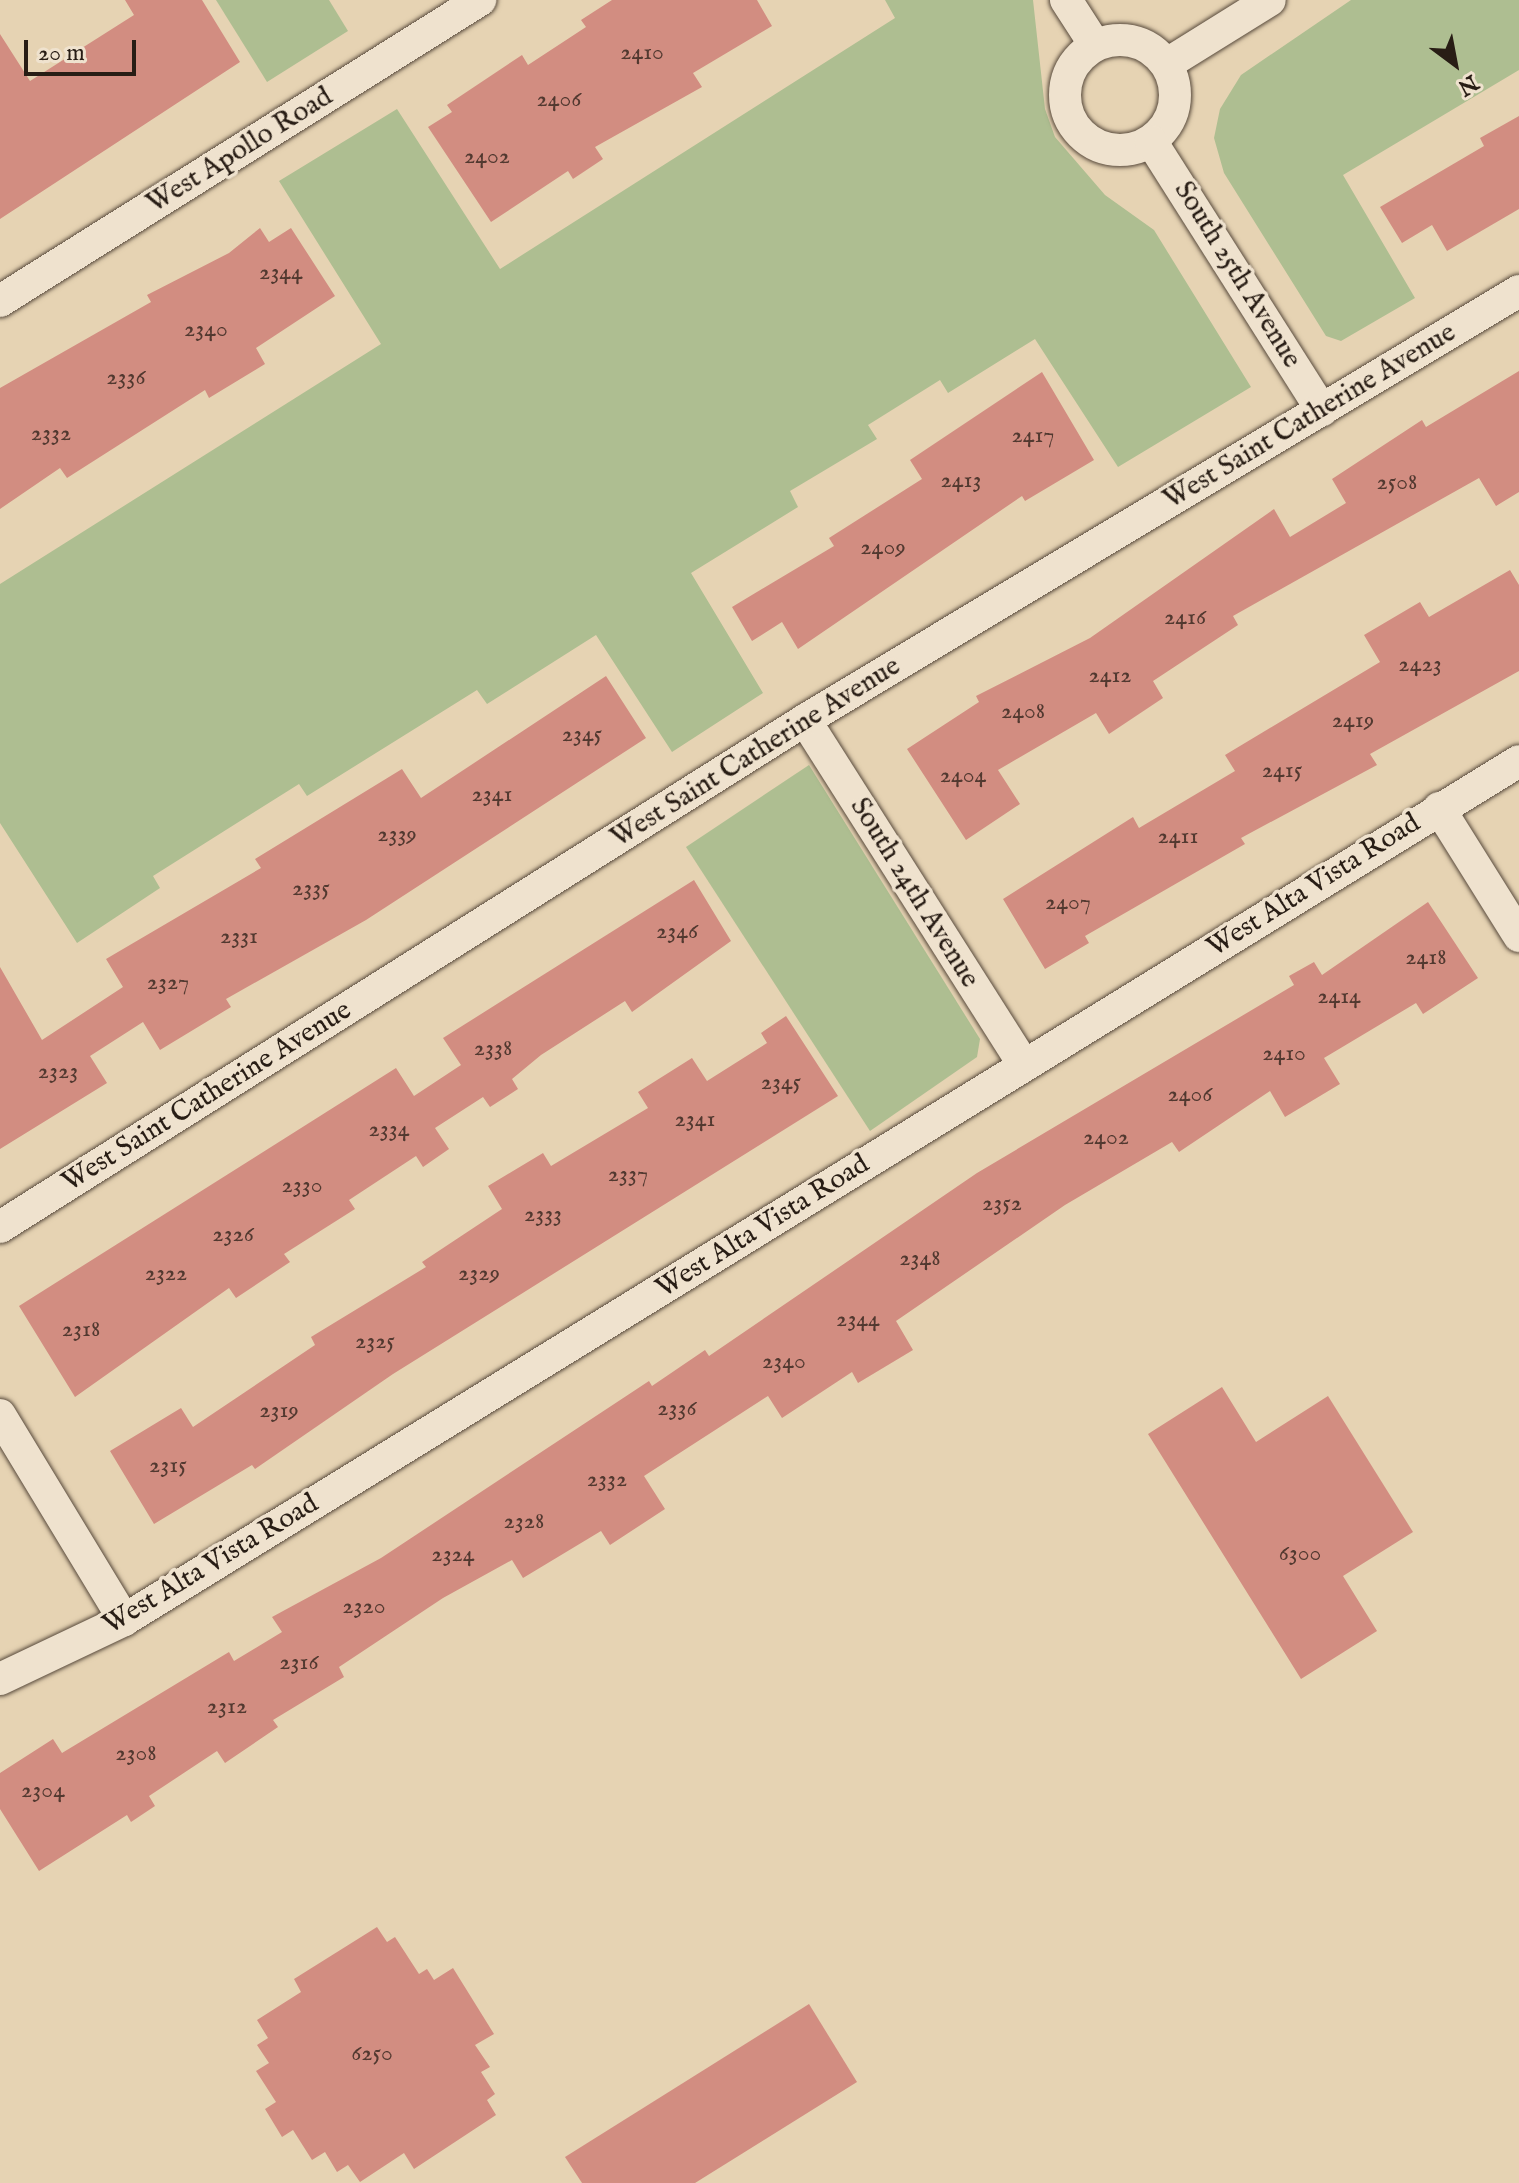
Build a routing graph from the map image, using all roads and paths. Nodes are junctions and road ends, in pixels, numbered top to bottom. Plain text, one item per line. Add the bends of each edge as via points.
1 (480, 0) edge
2 (1066, 0) edge
3 (1270, 0) edge
4 (1095, 45) junction
5 (1167, 64) junction
6 (1151, 141) junction
7 (1519, 291) edge
8 (0, 301) edge
9 (1322, 410) junction
10 (805, 720) junction
11 (1519, 761) edge
12 (1439, 808) junction
13 (1519, 936) edge
14 (1024, 1065) junction
15 (0, 1227) edge
16 (0, 1415) edge
17 (124, 1620) junction
18 (0, 1679) edge

1 - 8 street, West Apollo Road
2 - 4 street
3 - 5 street
4 - 5 street via 1131,40
4 - 6 street via 1074,64 1066,84 1074,126 1109,149
5 - 6 street via 1175,105
6 - 9 street, South 25th Avenue
7 - 9 street, West Saint Catherine Avenue
9 - 10 street, West Saint Catherine Avenue
10 - 14 street, South 24th Avenue
10 - 15 street, West Saint Catherine Avenue
11 - 12 street, West Alta Vista Road
12 - 13 street
12 - 14 street, West Alta Vista Road
14 - 17 street, West Alta Vista Road
16 - 17 street
17 - 18 street, West Alta Vista Road

